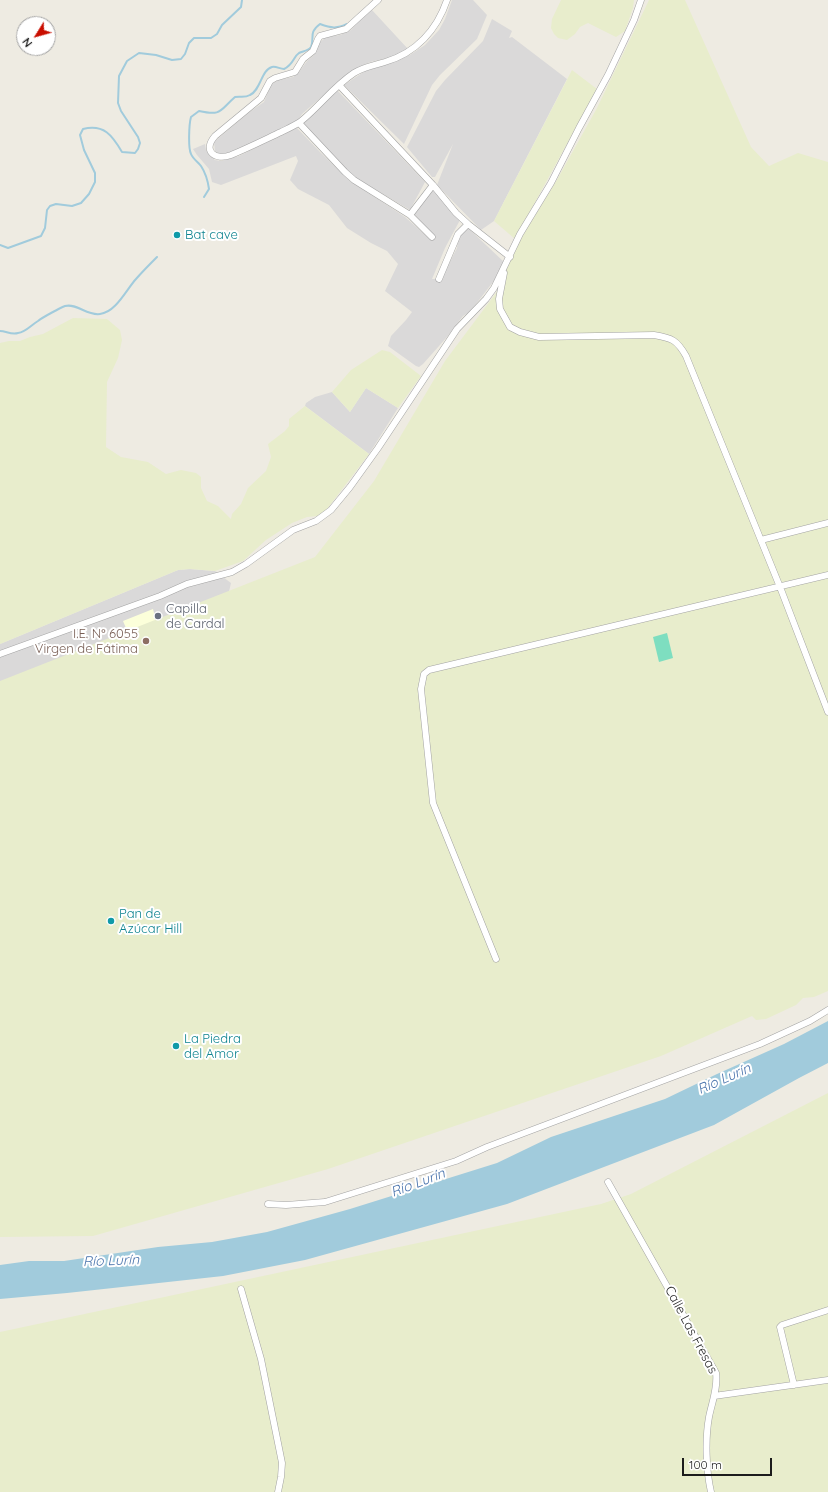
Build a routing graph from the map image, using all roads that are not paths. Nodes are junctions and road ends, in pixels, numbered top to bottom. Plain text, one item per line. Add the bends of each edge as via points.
1 (378, 0) edge
2 (447, 0) edge
3 (641, 0) edge
4 (339, 85) junction
5 (299, 123) junction
6 (433, 184) junction
7 (410, 215) junction
8 (468, 224) junction
9 (432, 237) dead end
10 (510, 257) junction
11 (506, 265) junction
12 (439, 279) dead end
13 (828, 522) edge
14 (761, 540) junction
15 (828, 575) edge
16 (780, 587) junction
17 (0, 654) edge
18 (828, 712) edge
19 (496, 960) dead end
20 (828, 1010) edge
21 (608, 1182) dead end
22 (268, 1204) dead end
23 (241, 1289) dead end
24 (828, 1310) edge
25 (828, 1380) edge
26 (794, 1385) junction
27 (714, 1396) junction
28 (278, 1492) edge
29 (711, 1492) edge

1 - 5 street via 346,29 320,36 313,51 303,59 295,72 270,81 261,98 215,136 209,148 216,156 224,157
2 - 4 street via 433,29 412,50 355,72
3 - 10 street via 608,75 551,183 520,234
4 - 5 street
4 - 6 street
5 - 7 street via 354,180
6 - 7 street
6 - 8 street
7 - 9 street
8 - 10 street
8 - 12 street via 458,234
10 - 11 street
11 - 14 street via 499,299 500,309 510,327 520,332 539,337 654,335 669,337 679,345 686,356
11 - 17 street via 486,299 453,335 350,487 322,518 293,530 232,572 187,584
13 - 14 street
14 - 16 street
15 - 16 street
16 - 18 street
16 - 19 street via 429,670 424,674 421,689 433,803
20 - 22 street via 760,1044 456,1161 325,1202
21 - 27 street, Calle Las Fresas via 716,1373
23 - 28 street via 261,1360 280,1448 282,1463
24 - 26 street via 780,1327
25 - 26 street
26 - 27 street
27 - 29 street, Calle Las Fresas via 707,1439 708,1482

